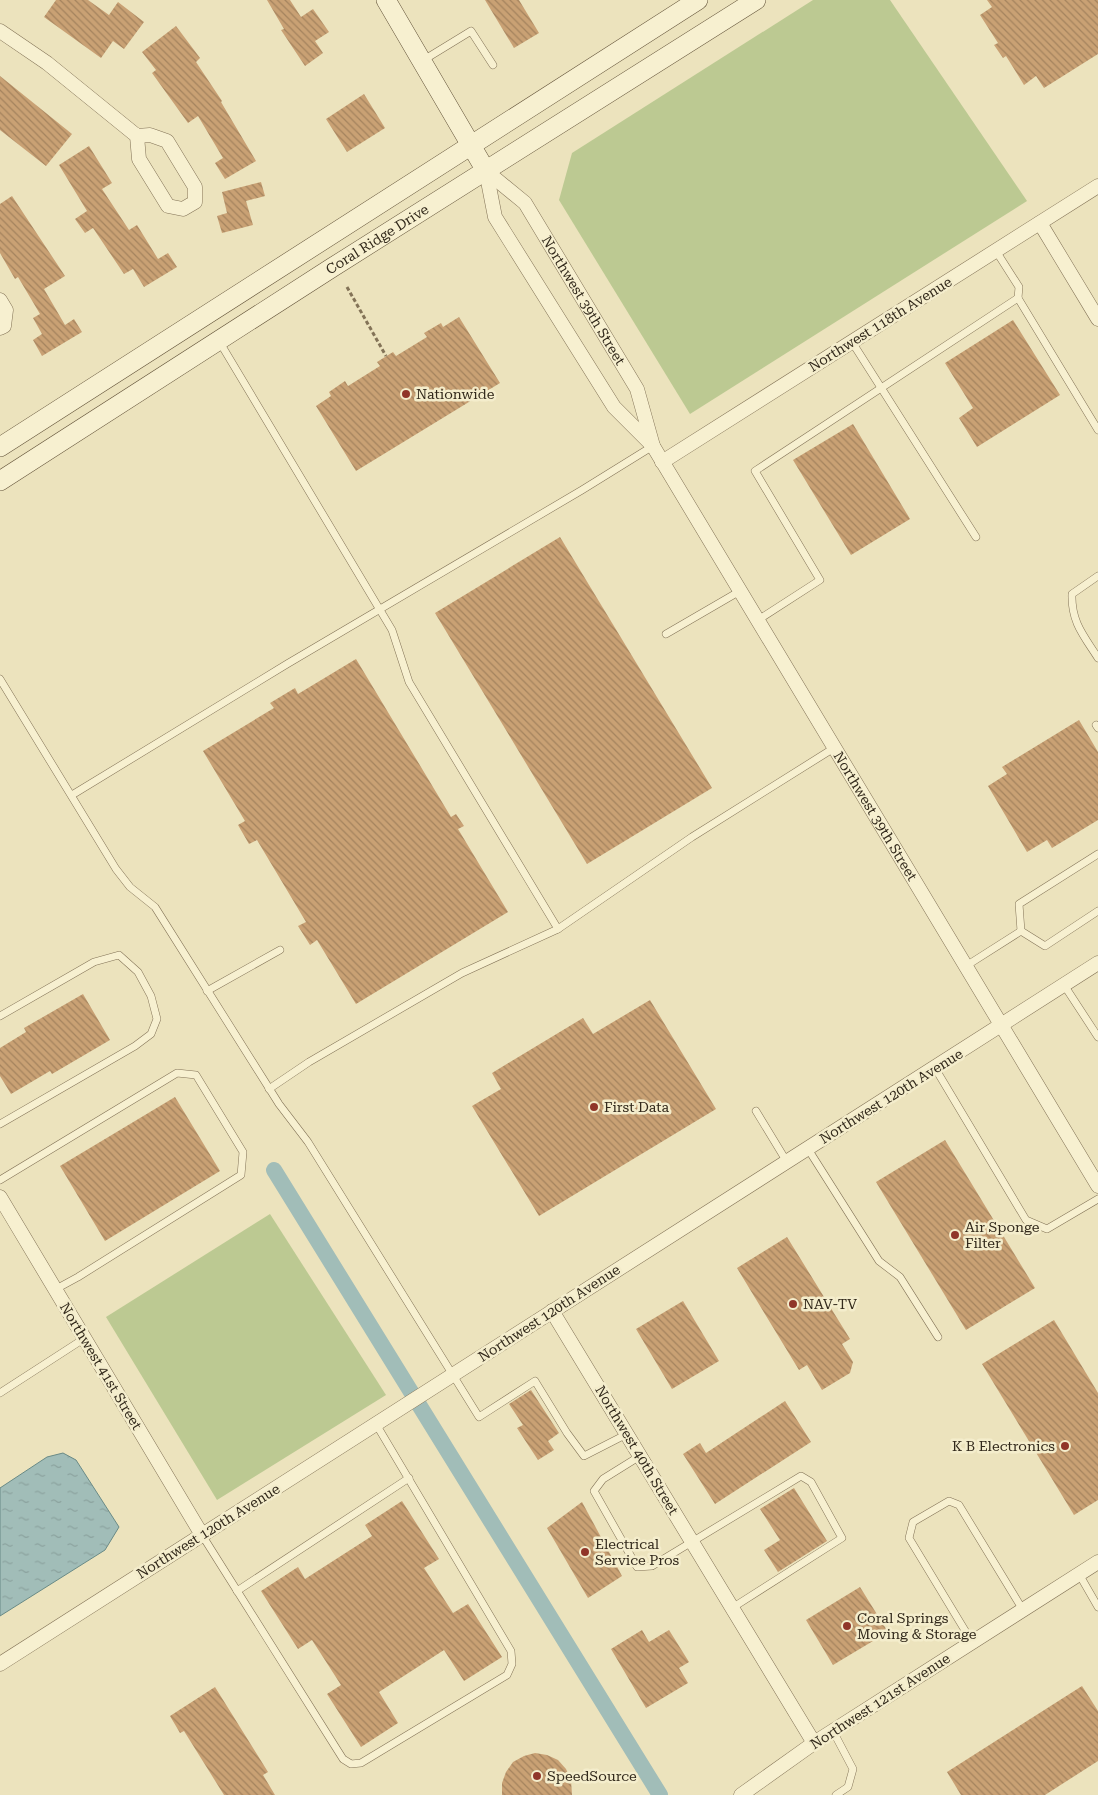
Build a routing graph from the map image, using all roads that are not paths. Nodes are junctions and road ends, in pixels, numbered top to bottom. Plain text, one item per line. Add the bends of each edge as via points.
1 (386, 0) edge
2 (698, 0) edge
3 (756, 0) edge
4 (0, 31) edge
5 (422, 61) junction
6 (493, 66) dead end
7 (137, 136) junction
8 (471, 145) junction
9 (486, 170) junction
10 (1098, 186) edge
11 (1040, 223) junction
12 (996, 251) junction
13 (1018, 298) junction
14 (0, 300) edge
15 (1098, 319) edge
16 (0, 328) edge
17 (219, 341) junction
18 (852, 342) junction
19 (881, 388) junction
20 (1098, 430) edge
21 (653, 446) junction
22 (0, 447) edge
23 (662, 462) junction
24 (0, 481) edge
25 (976, 536) dead end
26 (1098, 576) edge
27 (740, 591) junction
28 (380, 609) junction
29 (758, 620) junction
30 (666, 634) dead end
31 (1098, 658) edge
32 (0, 679) edge
33 (834, 748) junction
34 (72, 795) junction
35 (1098, 854) edge
36 (1098, 912) edge
37 (558, 929) junction
38 (1020, 931) junction
39 (280, 950) dead end
40 (1098, 963) edge
41 (966, 966) junction
42 (1064, 985) junction
43 (207, 991) junction
44 (0, 1016) edge
45 (1002, 1026) junction
46 (1098, 1037) edge
47 (935, 1068) junction
48 (269, 1089) junction
49 (756, 1111) dead end
50 (0, 1124) edge
51 (808, 1149) junction
52 (787, 1162) junction
53 (0, 1180) edge
54 (1098, 1186) edge
55 (0, 1197) edge
56 (1098, 1199) edge
57 (56, 1289) junction
58 (552, 1311) junction
59 (938, 1337) dead end
60 (85, 1338) junction
61 (452, 1375) junction
62 (0, 1393) edge
63 (376, 1424) junction
64 (627, 1434) junction
65 (640, 1456) junction
66 (409, 1478) junction
67 (202, 1535) junction
68 (693, 1542) junction
69 (1098, 1562) edge
70 (1079, 1574) junction
71 (237, 1591) junction
72 (1098, 1607) edge
73 (732, 1608) junction
74 (1023, 1610) junction
75 (972, 1642) junction
76 (0, 1664) edge
77 (833, 1731) junction
78 (814, 1743) junction
79 (741, 1795) edge
80 (836, 1795) edge

1 - 5 main road, Northwest 39th Street
2 - 8 main road, Coral Ridge Drive
3 - 9 main road, Coral Ridge Drive
4 - 7 street via 47,63
5 - 6 lane via 471,31
5 - 8 main road, Northwest 39th Street
7 - 7 street via 139,159 168,206 183,209 195,202 195,187 167,141 150,135
8 - 9 main road, Northwest 39th Street
8 - 22 main road, Coral Ridge Drive
9 - 17 main road, Coral Ridge Drive
9 - 21 street, Northwest 39th Street via 495,217 614,407
9 - 21 street, Northwest 39th Street via 525,202 638,389
10 - 11 street, Northwest 118th Avenue
11 - 12 street, Northwest 118th Avenue
11 - 15 street
12 - 13 lane via 1019,287
12 - 18 street, Northwest 118th Avenue
13 - 19 lane
13 - 20 lane
14 - 16 street via 6,310 4,326
17 - 24 main road, Coral Ridge Drive
17 - 28 lane
18 - 19 lane
18 - 23 street, Northwest 118th Avenue
19 - 25 lane
19 - 29 lane via 755,471 820,580
21 - 23 street, Northwest 39th Street
21 - 28 lane
23 - 27 street, Northwest 39th Street
26 - 31 lane via 1072,594 1072,608 1076,626
27 - 29 street, Northwest 39th Street
27 - 30 lane
28 - 34 lane
28 - 37 lane via 392,630 409,682
29 - 33 street, Northwest 39th Street
32 - 34 lane
33 - 37 lane via 692,837
33 - 41 street, Northwest 39th Street
34 - 43 lane via 116,869 130,887 155,906
35 - 38 lane via 1019,904
36 - 38 lane via 1045,946
37 - 48 lane via 462,973 309,1062
38 - 41 lane
39 - 43 lane
40 - 42 street, Northwest 120th Avenue
41 - 45 street, Northwest 39th Street
42 - 45 street, Northwest 120th Avenue
42 - 46 lane
43 - 48 lane
44 - 50 lane via 94,962 119,954 138,972 151,996 157,1019 151,1034 135,1046
45 - 47 street, Northwest 120th Avenue
45 - 54 street, Northwest 39th Street
47 - 51 street, Northwest 120th Avenue
47 - 56 lane via 1026,1220 1047,1229
48 - 61 lane via 308,1142
49 - 52 lane
51 - 52 street, Northwest 120th Avenue
51 - 59 lane via 879,1261 900,1277
52 - 58 street, Northwest 120th Avenue
53 - 57 lane via 177,1072 196,1076 243,1152 241,1175
55 - 57 street, Northwest 41st Street
57 - 60 street, Northwest 41st Street
58 - 61 street, Northwest 120th Avenue
58 - 64 street, Northwest 40th Street
60 - 62 lane
60 - 67 street, Northwest 41st Street
61 - 63 street, Northwest 120th Avenue
61 - 64 lane via 479,1417 535,1381 584,1456
63 - 66 lane
63 - 67 street, Northwest 120th Avenue
64 - 65 street, Northwest 40th Street
65 - 68 street, Northwest 40th Street
65 - 68 lane via 603,1479 594,1491 637,1567 652,1566
66 - 71 lane
66 - 71 lane via 511,1651 512,1664 507,1675 360,1763 351,1764 343,1759
67 - 71 lane
67 - 76 street, Northwest 120th Avenue
68 - 73 street, Northwest 40th Street
68 - 73 lane via 800,1476 811,1482 842,1538
69 - 70 street, Northwest 121st Avenue
70 - 72 lane
70 - 74 street, Northwest 121st Avenue
73 - 78 street, Northwest 40th Street
74 - 75 street, Northwest 121st Avenue
74 - 75 lane via 959,1505 949,1501 913,1522 909,1538
75 - 77 street, Northwest 121st Avenue
77 - 78 street, Northwest 121st Avenue
77 - 80 lane via 853,1768 848,1787
78 - 79 street, Northwest 121st Avenue

